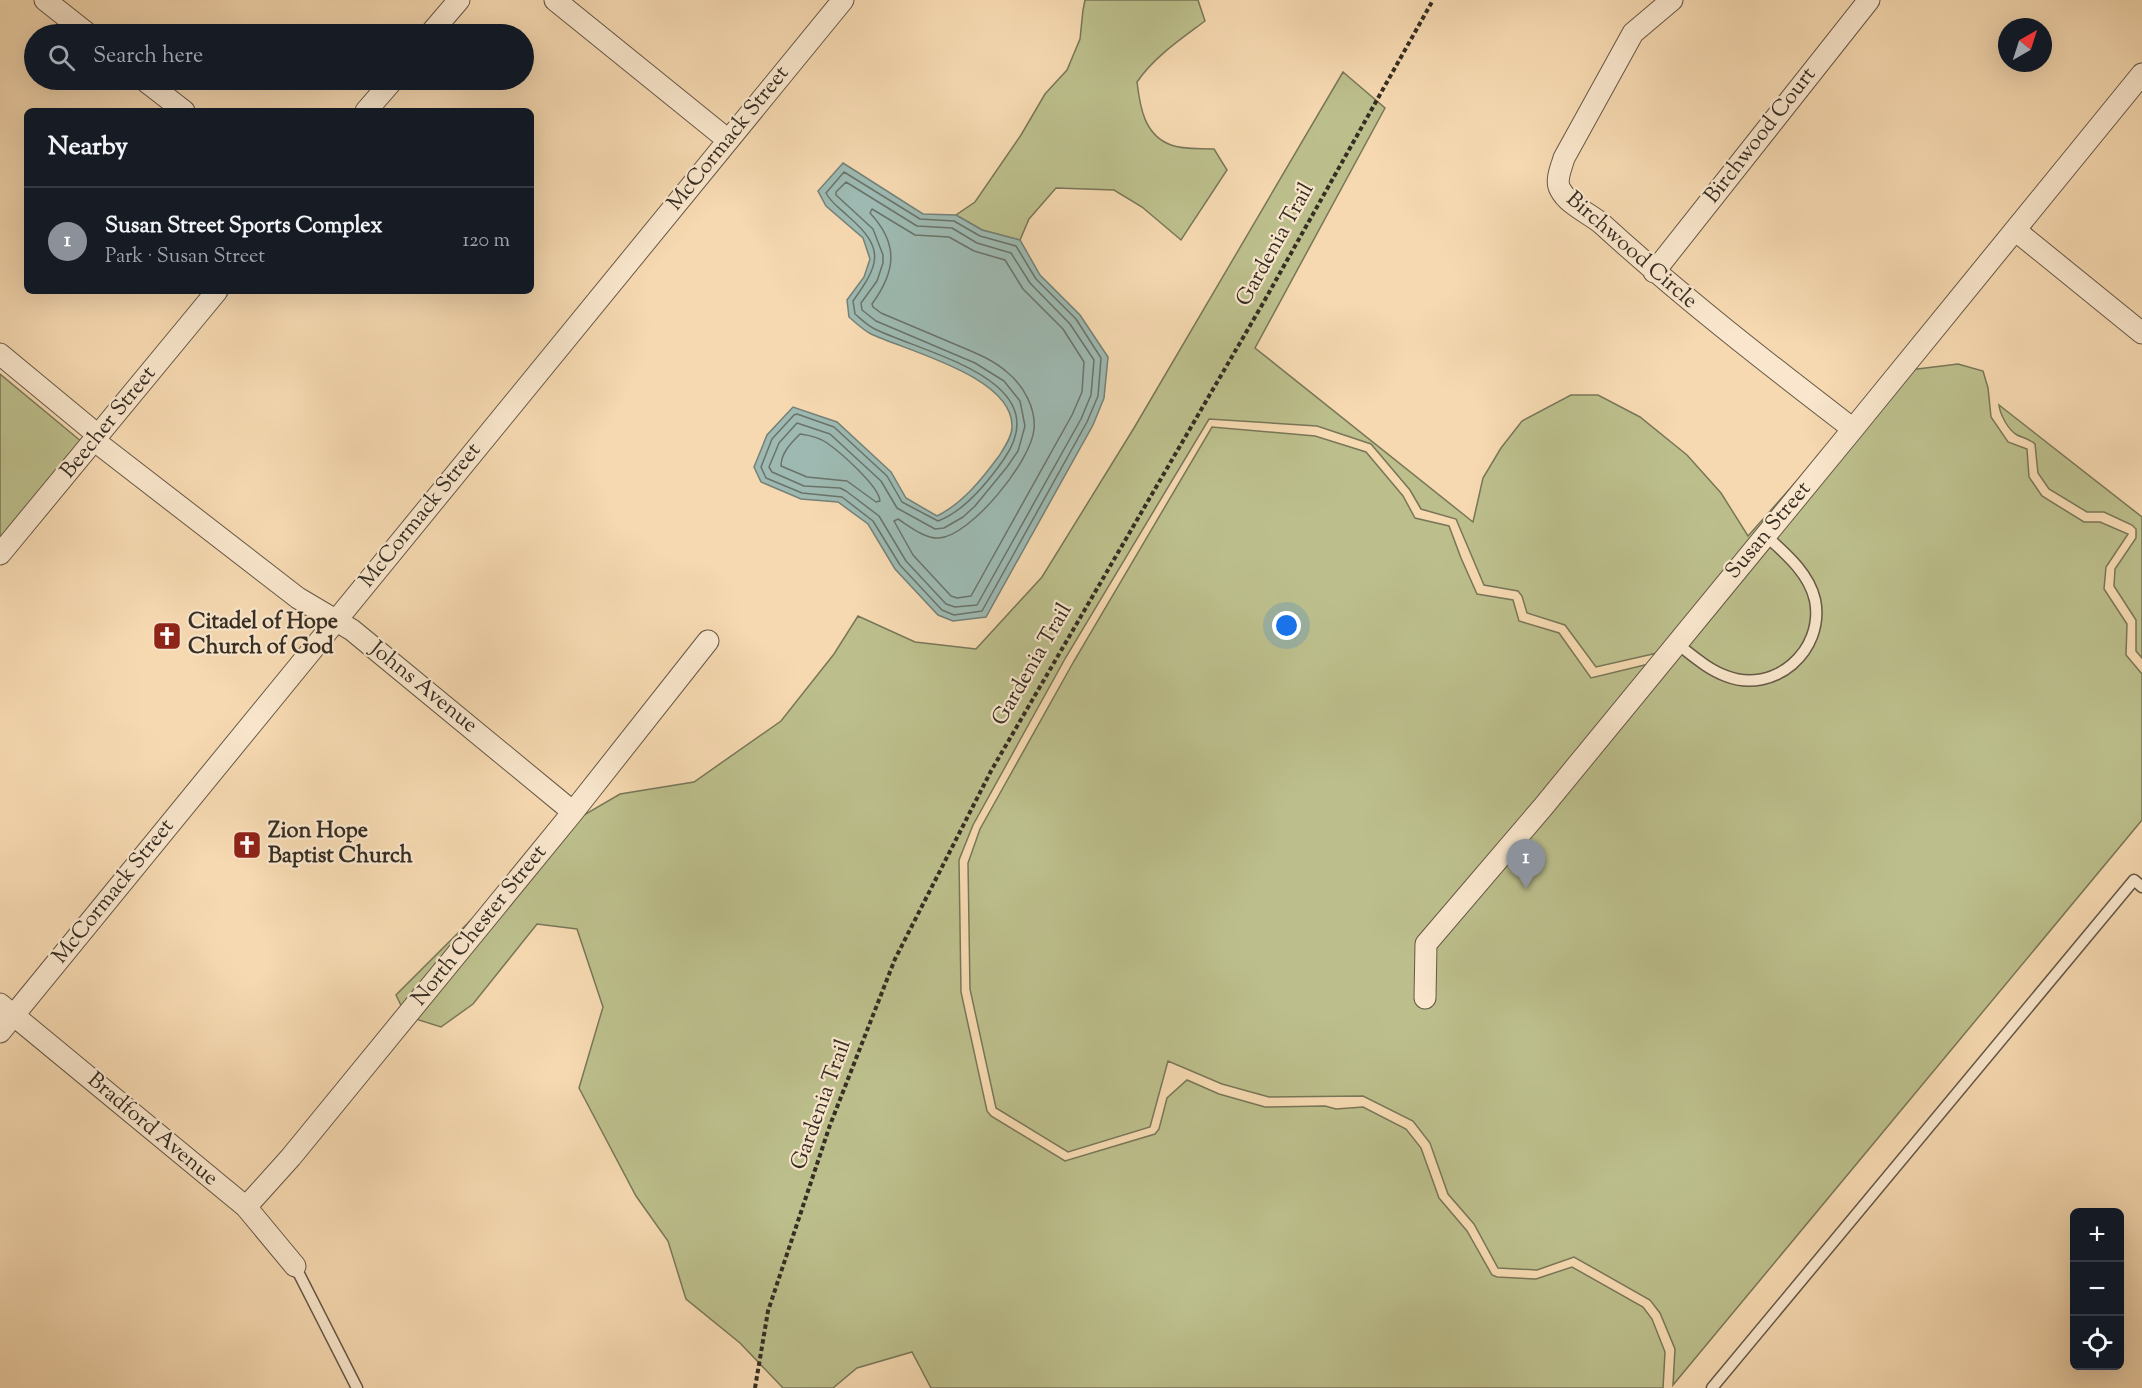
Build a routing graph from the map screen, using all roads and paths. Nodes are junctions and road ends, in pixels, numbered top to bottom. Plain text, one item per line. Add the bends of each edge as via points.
1 (45, 0) edge
2 (459, 0) edge
3 (555, 0) edge
4 (843, 0) edge
5 (1433, 0) edge
6 (1672, 0) edge
7 (1869, 0) edge
8 (75, 24) edge
9 (439, 24) edge
10 (2142, 74) edge
11 (157, 90) edge
12 (384, 90) edge
13 (180, 108) edge
14 (369, 108) edge
15 (728, 140) junction
16 (2015, 230) junction
17 (1653, 272) junction
18 (215, 294) edge
19 (2142, 333) edge
20 (0, 354) edge
21 (1853, 429) junction
22 (97, 438) junction
23 (1765, 535) junction
24 (0, 554) edge
25 (335, 621) junction
26 (708, 641) dead end
27 (1676, 643) junction
28 (573, 812) junction
29 (2142, 887) edge
30 (1425, 998) dead end
31 (7, 1009) edge
32 (0, 1032) edge
33 (246, 1207) junction
34 (295, 1266) joint
35 (357, 1388) edge
36 (755, 1388) edge
37 (1712, 1388) edge

1 - 8 street
2 - 9 street
3 - 15 street
4 - 15 street, McCormack Street
5 - 36 path, Gardenia Trail via 1262,305 991,771 895,958 830,1125 768,1311
6 - 17 street, Birchwood Circle via 1633,33 1564,158 1558,181 1574,205 1596,219
7 - 17 street, Birchwood Court
10 - 16 street, Susan Street
11 - 13 street
12 - 14 street
15 - 25 street, McCormack Street
16 - 19 street
16 - 21 street, Susan Street
17 - 21 street, Birchwood Circle
18 - 22 street, Beecher Street
20 - 22 street, Johns Avenue
21 - 23 street, Susan Street
22 - 24 street, Beecher Street
22 - 25 street, Johns Avenue via 298,598
23 - 27 street, Susan Street
23 - 27 lane via 1793,561 1815,600 1815,621 1807,650 1787,670 1771,677 1740,680 1710,669
25 - 28 street, Johns Avenue via 352,630
25 - 31 street, McCormack Street
26 - 28 street, North Chester Street
27 - 30 street, Susan Street via 1426,944
28 - 33 street, North Chester Street
29 - 37 lane via 2134,880
31 - 32 street, McCormack Street
31 - 33 street, Bradford Avenue
33 - 34 street, Bradford Avenue
34 - 35 lane

